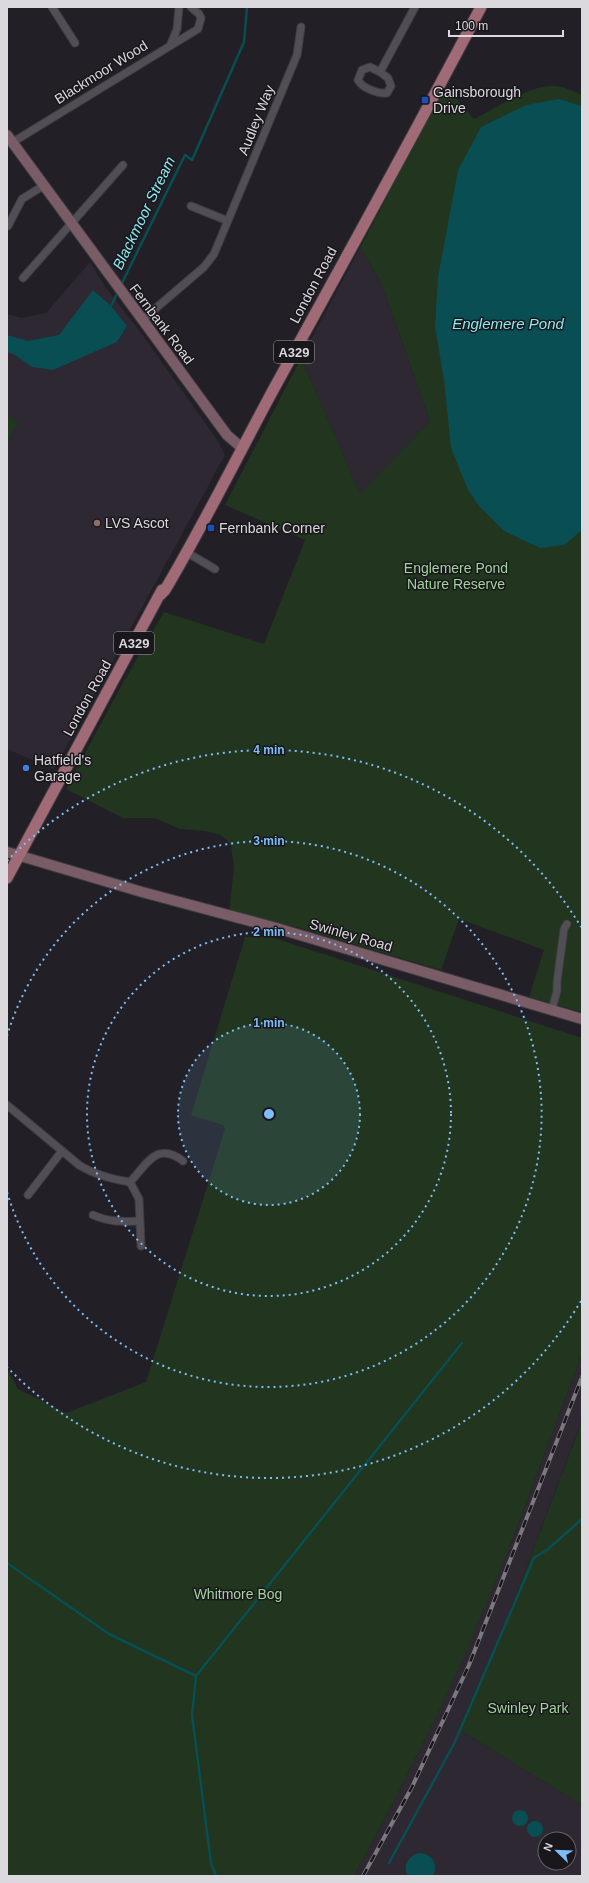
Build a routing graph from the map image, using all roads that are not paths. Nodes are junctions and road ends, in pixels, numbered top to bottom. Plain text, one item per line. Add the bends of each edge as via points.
1 (52, 7) edge
2 (179, 7) edge
3 (191, 7) edge
4 (415, 7) edge
5 (481, 7) edge
6 (301, 27) dead end
7 (75, 42) dead end
8 (170, 46) junction
9 (380, 72) junction
10 (10, 138) edge
11 (123, 165) dead end
12 (43, 186) junction
13 (191, 206) dead end
14 (228, 221) junction
15 (72, 223) junction
16 (8, 226) dead end
17 (23, 278) dead end
18 (142, 320) junction
19 (242, 448) junction
20 (186, 552) junction
21 (215, 569) dead end
22 (7, 852) edge
23 (19, 855) junction
24 (7, 878) edge
25 (567, 924) dead end
26 (552, 1009) junction
27 (582, 1019) edge
28 (7, 1105) edge
29 (62, 1151) junction
30 (183, 1161) dead end
31 (130, 1182) junction
32 (28, 1195) dead end
33 (93, 1215) dead end
34 (140, 1221) junction
35 (141, 1246) dead end

1 - 7 street
2 - 8 street, Blackmoor Wood via 176,29
3 - 8 street via 201,18 198,29
4 - 9 street
5 - 19 main road, London Road / A329
6 - 14 street, Audley Way via 296,55
8 - 10 street, Blackmoor Wood
9 - 9 street via 370,67 362,70 358,80 360,84 380,94 387,93 391,86 388,78
10 - 12 main road, Fernbank Road
11 - 15 street
12 - 15 main road, Fernbank Road
12 - 16 street via 22,199
13 - 14 street
14 - 18 street, Audley Way via 208,263
15 - 17 street
15 - 18 main road, Fernbank Road
18 - 19 main road, Fernbank Road via 227,435
19 - 20 main road, London Road / A329
20 - 21 street
20 - 23 main road, London Road / A329 via 160,595
22 - 23 main road, Swinley Road
23 - 24 main road, London Road / A329
23 - 26 main road, Swinley Road
25 - 26 street via 564,929 557,991
26 - 27 main road, Swinley Road
28 - 29 street
29 - 31 street via 90,1172
29 - 32 street
30 - 31 street via 175,1155 155,1154
31 - 34 street via 139,1199
33 - 34 street via 116,1222
34 - 35 street

